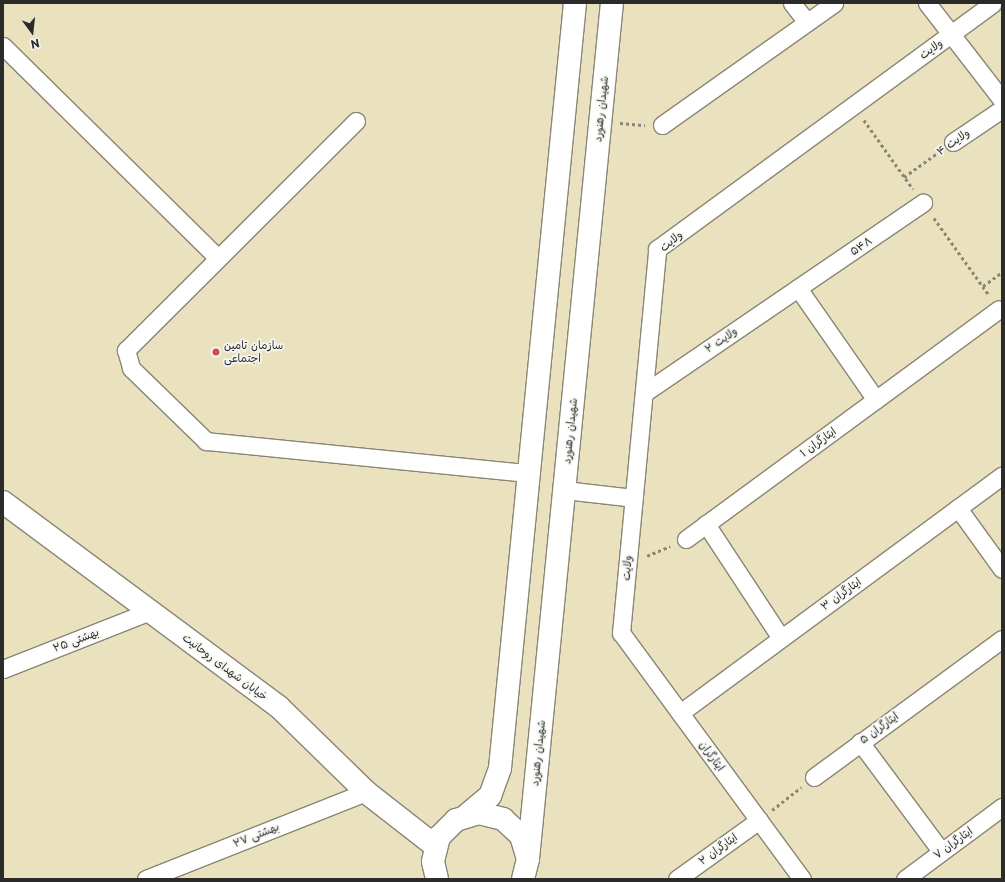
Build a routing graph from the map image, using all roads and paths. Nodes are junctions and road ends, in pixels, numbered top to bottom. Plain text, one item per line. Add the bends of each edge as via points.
1 (575, 3) edge
2 (612, 3) edge
3 (792, 3) edge
4 (834, 3) edge
5 (927, 3) edge
6 (993, 3) edge
7 (807, 22) junction
8 (950, 34) junction
9 (3, 46) edge
10 (1002, 100) edge
11 (1002, 109) edge
12 (356, 121) dead end
13 (600, 122) junction
14 (662, 125) joint
15 (952, 142) joint
16 (904, 176) dead end
17 (923, 203) dead end
18 (216, 257) junction
19 (1002, 272) edge
20 (983, 286) dead end
21 (798, 288) junction
22 (999, 309) dead end
23 (644, 393) junction
24 (876, 400) junction
25 (529, 473) junction
26 (1002, 476) edge
27 (564, 490) junction
28 (634, 498) junction
29 (3, 502) edge
30 (958, 508) junction
31 (706, 524) junction
32 (686, 540) joint
33 (628, 555) junction
34 (1002, 569) edge
35 (150, 611) junction
36 (621, 633) joint
37 (781, 638) junction
38 (1002, 639) edge
39 (3, 669) edge
40 (680, 713) junction
41 (860, 742) junction
42 (814, 777) joint
43 (366, 792) junction
44 (1002, 807) edge
45 (467, 815) junction
46 (759, 820) junction
47 (435, 846) junction
48 (941, 851) junction
49 (526, 872) edge
50 (146, 879) edge
51 (437, 879) edge
52 (677, 879) edge
53 (802, 879) edge
54 (905, 879) edge

1 - 25 street
2 - 13 street, شهیدان رهنورد
3 - 7 street
4 - 7 street
5 - 8 street
6 - 8 street, ولایت
7 - 14 street
8 - 10 street
8 - 23 street, ولایت via 657,249
9 - 18 street
11 - 15 street, ولایت ۴
12 - 18 street
13 - 14 path
13 - 27 street, شهیدان رهنورد
15 - 16 path, ولایت ۴
17 - 21 street, ۵۴۸
18 - 25 street via 126,350 131,368 206,441
19 - 20 path
21 - 23 street, ولایت ۲
21 - 24 street
22 - 24 street, ایثارگران ۱
23 - 28 street, ولایت
24 - 31 street, ایثارگران ۱
25 - 45 street via 500,768 490,796
26 - 30 street, ایثارگران ۳
27 - 28 street
27 - 49 street, شهیدان رهنورد
28 - 33 street, ولایت
29 - 35 street, خیابان شهدای روحانیت
30 - 34 street
30 - 37 street, ایثارگران ۳
31 - 32 street, ایثارگران ۱
31 - 37 street
32 - 33 path via 648,556
33 - 36 street, ولایت
35 - 39 street, بهشتی ۲۵
35 - 43 street, خیابان شهدای روحانیت via 279,707
36 - 40 street, ایثارگران
37 - 40 street, ایثارگران ۳
38 - 41 street, ایثارگران ۵
40 - 46 street, ایثارگران
41 - 42 street, ایثارگران ۵
41 - 48 street
42 - 46 path
43 - 47 street, خیابان شهدای روحانیت
43 - 50 street, بهشتی ۲۷
44 - 48 street, ایثارگران ۷
45 - 47 street via 446,827
45 - 49 street via 486,813 503,819 521,836
46 - 52 street, ایثارگران ۲
46 - 53 street, ایثارگران
47 - 51 street via 433,861
48 - 54 street, ایثارگران ۷

